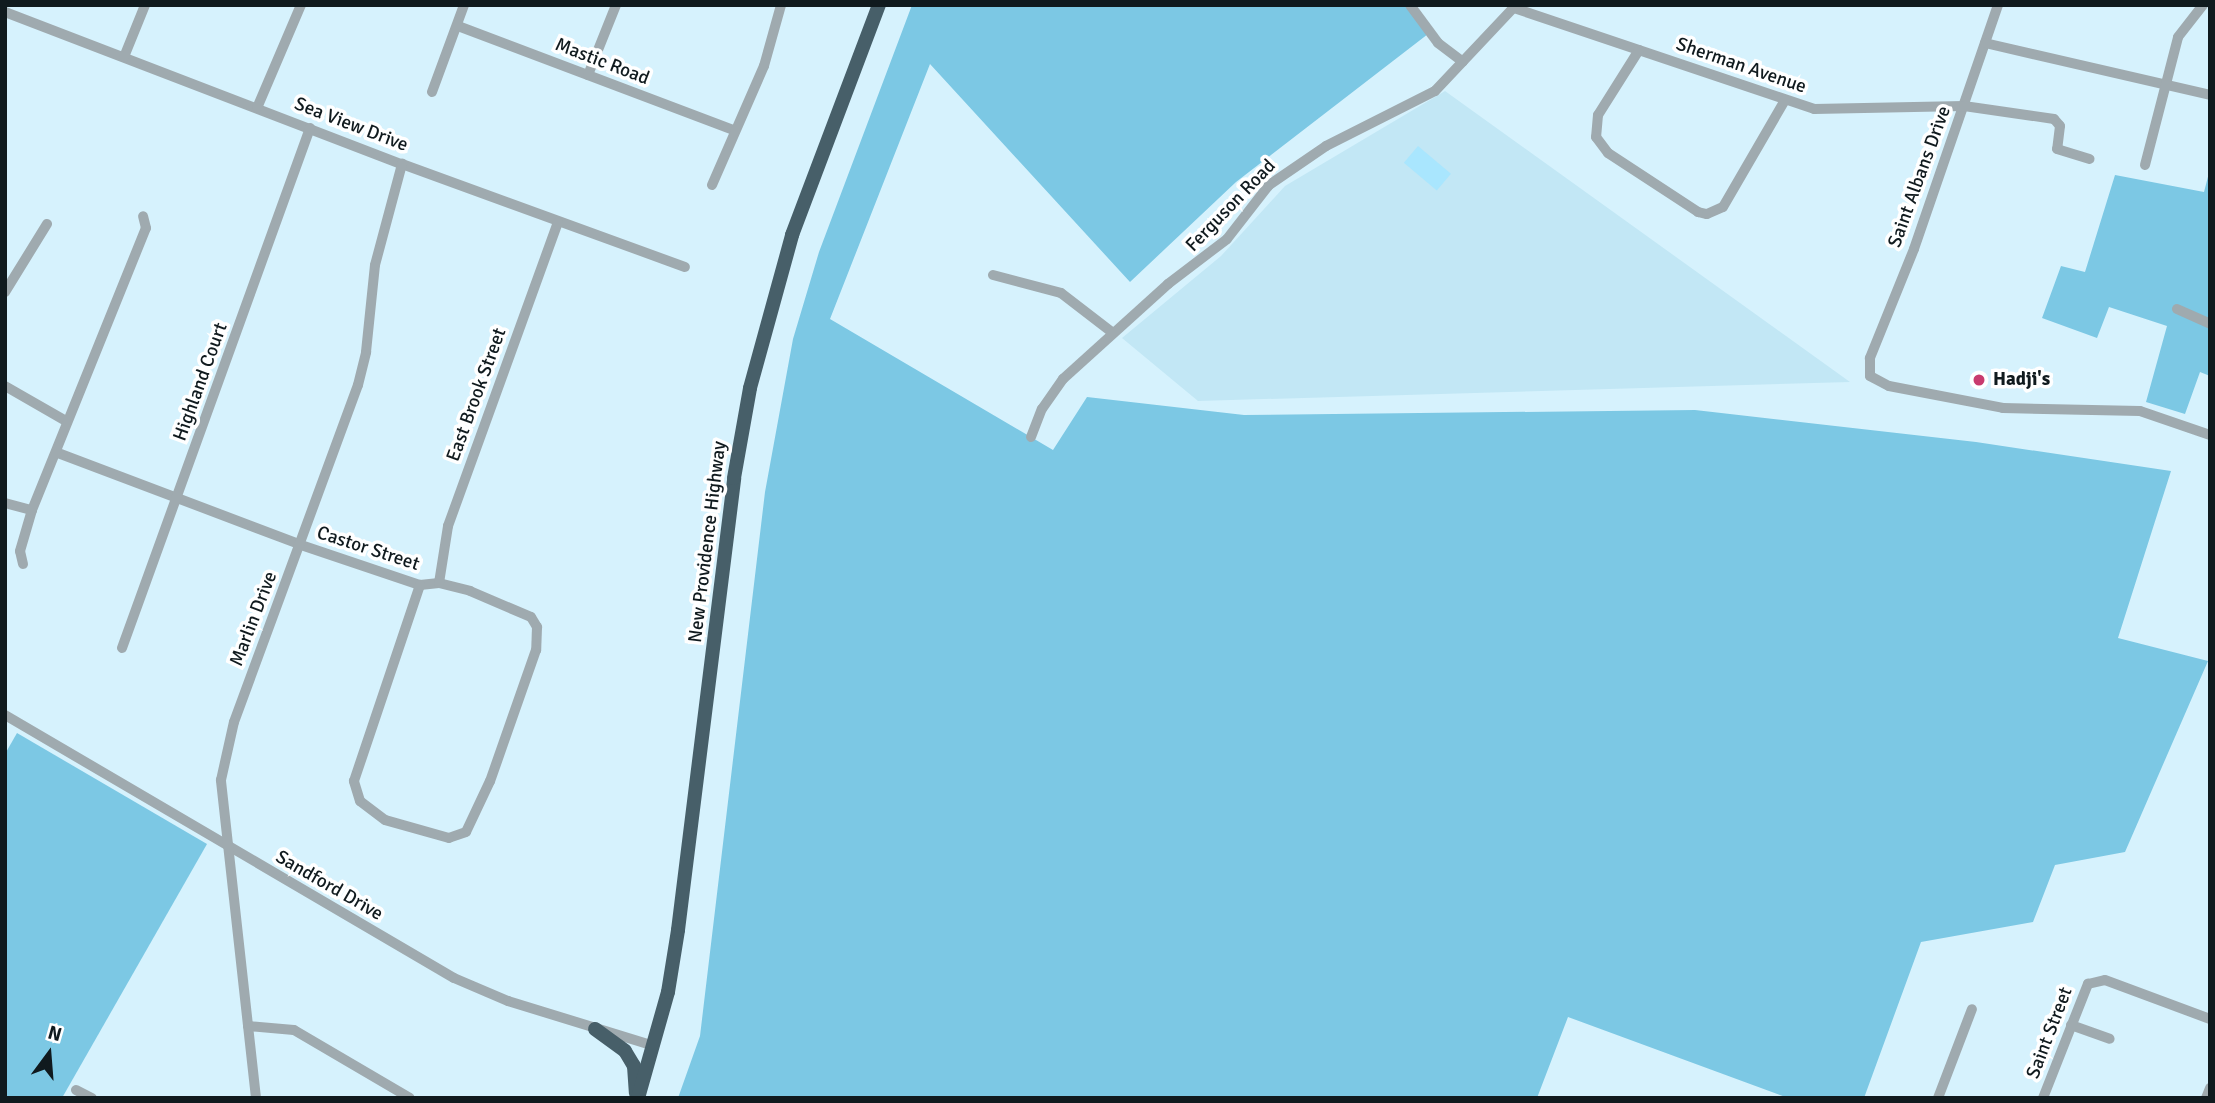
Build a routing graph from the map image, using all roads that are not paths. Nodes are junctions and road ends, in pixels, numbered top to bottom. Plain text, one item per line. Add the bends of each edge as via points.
1 (145, 5) edge
2 (302, 5) edge
3 (464, 5) edge
4 (616, 5) edge
5 (781, 5) edge
6 (879, 5) edge
7 (1410, 5) edge
8 (1998, 5) edge
9 (2203, 5) edge
10 (1515, 6) edge
11 (5, 12) edge
12 (458, 26) junction
13 (1985, 43) junction
14 (1639, 50) junction
15 (124, 57) junction
16 (1463, 62) junction
17 (588, 75) junction
18 (2166, 86) junction
19 (432, 92) dead end
20 (2210, 95) edge
21 (1785, 100) junction
22 (1964, 106) junction
23 (257, 108) junction
24 (310, 128) junction
25 (733, 130) junction
26 (2090, 159) dead end
27 (402, 164) junction
28 (2145, 165) dead end
29 (712, 185) dead end
30 (143, 216) dead end
31 (558, 222) junction
32 (47, 224) dead end
33 (685, 267) dead end
34 (993, 275) dead end
35 (5, 292) edge
36 (2177, 309) dead end
37 (2210, 324) edge
38 (1113, 333) junction
39 (5, 386) edge
40 (66, 421) junction
41 (2210, 435) edge
42 (1031, 437) dead end
43 (58, 453) junction
44 (178, 498) junction
45 (5, 503) edge
46 (32, 510) junction
47 (301, 545) junction
48 (23, 564) dead end
49 (439, 583) junction
50 (420, 585) junction
51 (122, 648) dead end
52 (5, 715) edge
53 (226, 847) junction
54 (1972, 1009) dead end
55 (2210, 1019) edge
56 (2071, 1025) junction
57 (248, 1026) junction
58 (596, 1029) junction
59 (2110, 1040) dead end
60 (654, 1046) junction
61 (2210, 1087) edge
62 (76, 1090) dead end
63 (92, 1098) edge
64 (256, 1098) edge
65 (410, 1098) edge
66 (637, 1098) edge
67 (1938, 1098) edge
68 (2043, 1098) edge
69 (2206, 1098) edge

1 - 15 street
2 - 23 street
3 - 12 street
4 - 17 street
5 - 25 street via 764,66
6 - 60 highway, New Providence Highway via 788,248 750,388 734,478 678,930
7 - 16 street via 1438,44
8 - 13 street, Saint Albans Drive
9 - 18 street via 2178,37
10 - 14 street, Sherman Avenue
10 - 16 street, Ferguson Road
11 - 15 street, Sea View Drive
12 - 17 street, Mastic Road
12 - 19 street
13 - 18 street
13 - 22 street, Saint Albans Drive
14 - 21 street, Sherman Avenue
14 - 21 street via 1598,115 1595,137 1608,153 1698,212 1716,212 1723,207
15 - 23 street, Sea View Drive
16 - 38 street, Ferguson Road via 1435,91 1326,146 1269,185 1220,246
17 - 25 street, Mastic Road
18 - 20 street
18 - 28 street
21 - 22 street, Sherman Avenue via 1823,110
22 - 26 street, Sherman Avenue via 2054,119 2060,126 2057,149
22 - 41 street, Saint Albans Drive via 1870,358 1870,376 1889,386 2003,408 2140,411
23 - 24 street, Sea View Drive
24 - 27 street, Sea View Drive
24 - 44 street, Highland Court
25 - 29 street
27 - 31 street, Sea View Drive
27 - 47 street, Marlin Drive via 380,238 358,385
30 - 40 street via 146,228
31 - 33 street, Sea View Drive
31 - 49 street, East Brook Street via 449,526
32 - 35 street
34 - 38 street via 1061,293
36 - 37 street
38 - 42 street, Ferguson Road via 1063,379
39 - 40 street
40 - 43 street
43 - 44 street, Castor Street
43 - 46 street
44 - 47 street, Castor Street
44 - 51 street, Highland Court
45 - 46 street
46 - 48 street via 20,551
47 - 50 street, Castor Street
47 - 53 street, Marlin Drive via 226,751 221,780
49 - 50 street, Castor Street
49 - 50 street, Castor Street via 525,612 537,626 536,650 482,802 466,832 449,838 385,820 356,793 357,763
52 - 53 street, Sandford Drive
53 - 57 street, Marlin Drive
53 - 58 street, Sandford Drive via 454,978
54 - 67 street
55 - 56 street, Saint Street via 2096,980 2082,992
56 - 59 street
56 - 68 street, Saint Street
57 - 64 street, Marlin Drive
57 - 65 street via 294,1030
58 - 60 street, Sandford Drive
58 - 66 highway via 625,1051 634,1066
60 - 66 highway, New Providence Highway
61 - 69 street
62 - 63 street

